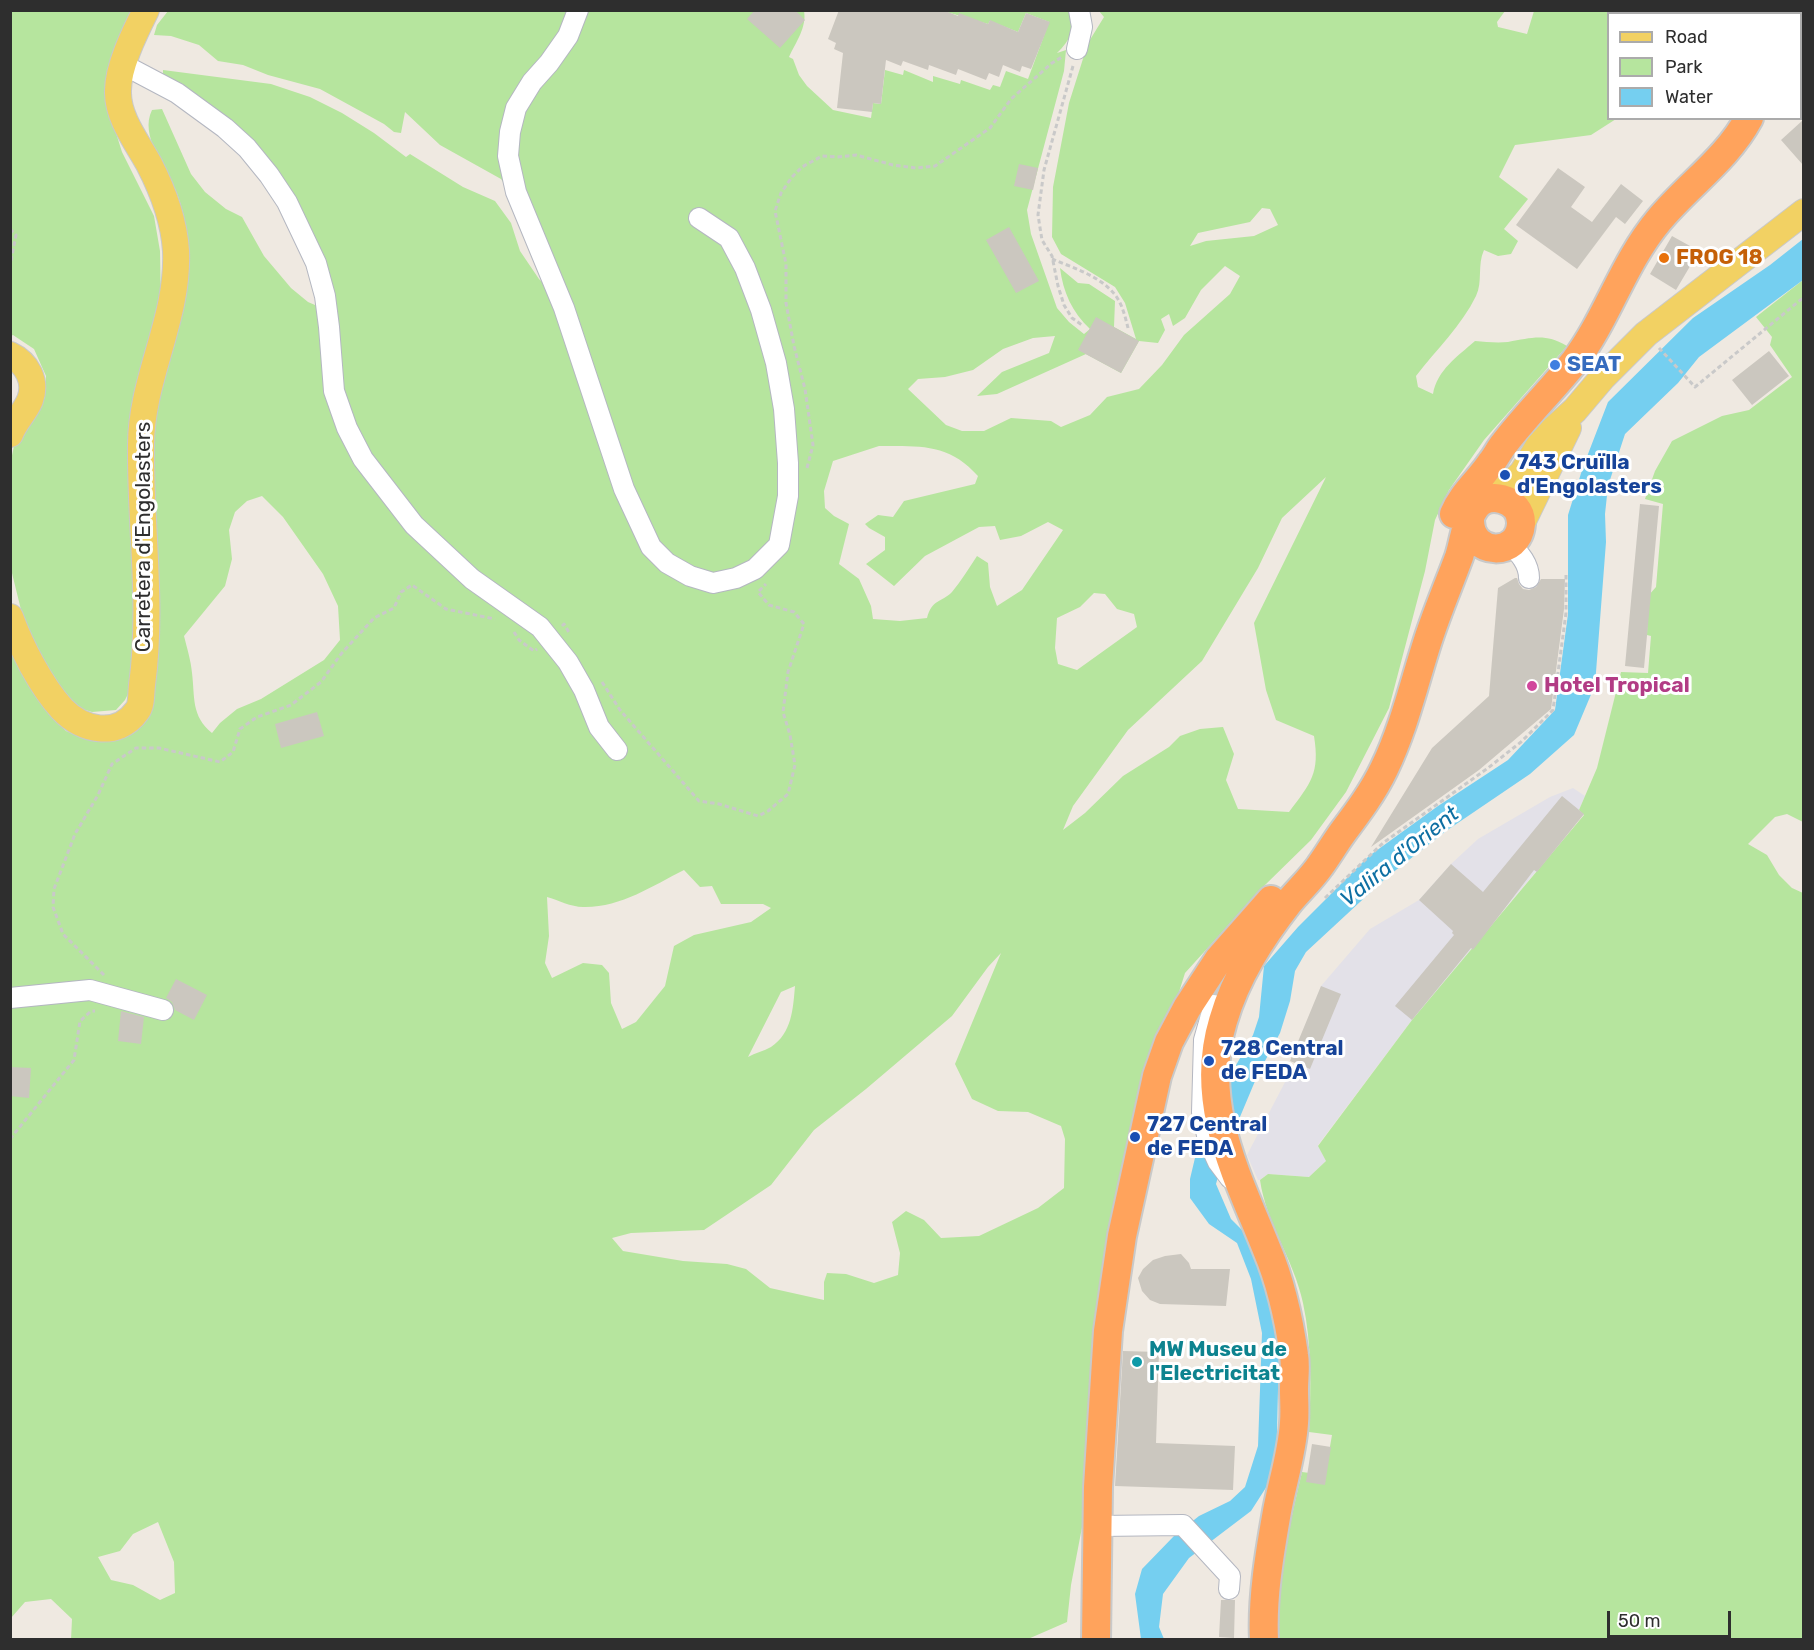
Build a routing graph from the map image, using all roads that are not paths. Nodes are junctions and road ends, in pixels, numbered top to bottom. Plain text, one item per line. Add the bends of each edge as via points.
1 (146, 10) edge
2 (578, 10) edge
3 (1079, 10) edge
4 (1077, 49) road end
5 (124, 64) junction
6 (1732, 120) edge
7 (1748, 120) edge
8 (1694, 182) junction
9 (1803, 212) edge
10 (699, 218) dead end
11 (10, 354) edge
12 (1575, 410) junction
13 (10, 434) edge
14 (1483, 495) junction
15 (1510, 539) junction
16 (1529, 578) dead end
17 (1438, 610) junction
18 (10, 617) edge
19 (1427, 642) junction
20 (617, 750) dead end
21 (1344, 831) junction
22 (10, 998) edge
23 (163, 1010) dead end
24 (1098, 1526) junction
25 (1230, 1582) dead end
26 (1096, 1640) edge
27 (1264, 1640) edge

1 - 5 main road, Carretera d'Engolasters
2 - 10 street via 568,36 516,108 508,156 516,192 564,308 624,489 651,547 667,563 713,583 755,569 779,545 788,496 788,463 776,363 761,310 729,238
3 - 4 street via 1082,27
5 - 18 main road, Carretera d'Engolasters via 118,94 123,117 162,193 176,251 176,279 149,384 141,444 147,592 139,710 127,722 108,729 89,728 71,718 49,695
5 - 20 street via 177,93 225,128 269,175 287,202 316,263 325,296 334,391 363,459 414,525 472,579 540,627 568,662 599,726
6 - 8 highway
7 - 8 highway via 1724,155
8 - 14 highway via 1648,233 1590,338 1516,429
9 - 12 main road via 1646,334
11 - 13 main road via 27,369 32,385 29,401
12 - 14 main road via 1538,447 1522,473
12 - 15 main road
14 - 15 highway via 1507,500 1514,506 1520,516
14 - 15 highway via 1471,532 1477,542 1487,548
14 - 17 highway
14 - 19 highway via 1463,496 1447,530 1432,596
15 - 16 street via 1526,562
15 - 17 highway via 1455,589
17 - 19 highway
19 - 21 highway via 1405,716 1384,768
21 - 24 highway via 1299,870 1219,959 1169,1042 1157,1076 1122,1236 1108,1330
21 - 27 highway via 1252,954 1222,1021 1208,1091 1241,1191 1282,1295 1294,1358 1294,1424 1276,1516
22 - 23 street via 90,990
24 - 25 street via 1183,1525
24 - 26 highway

